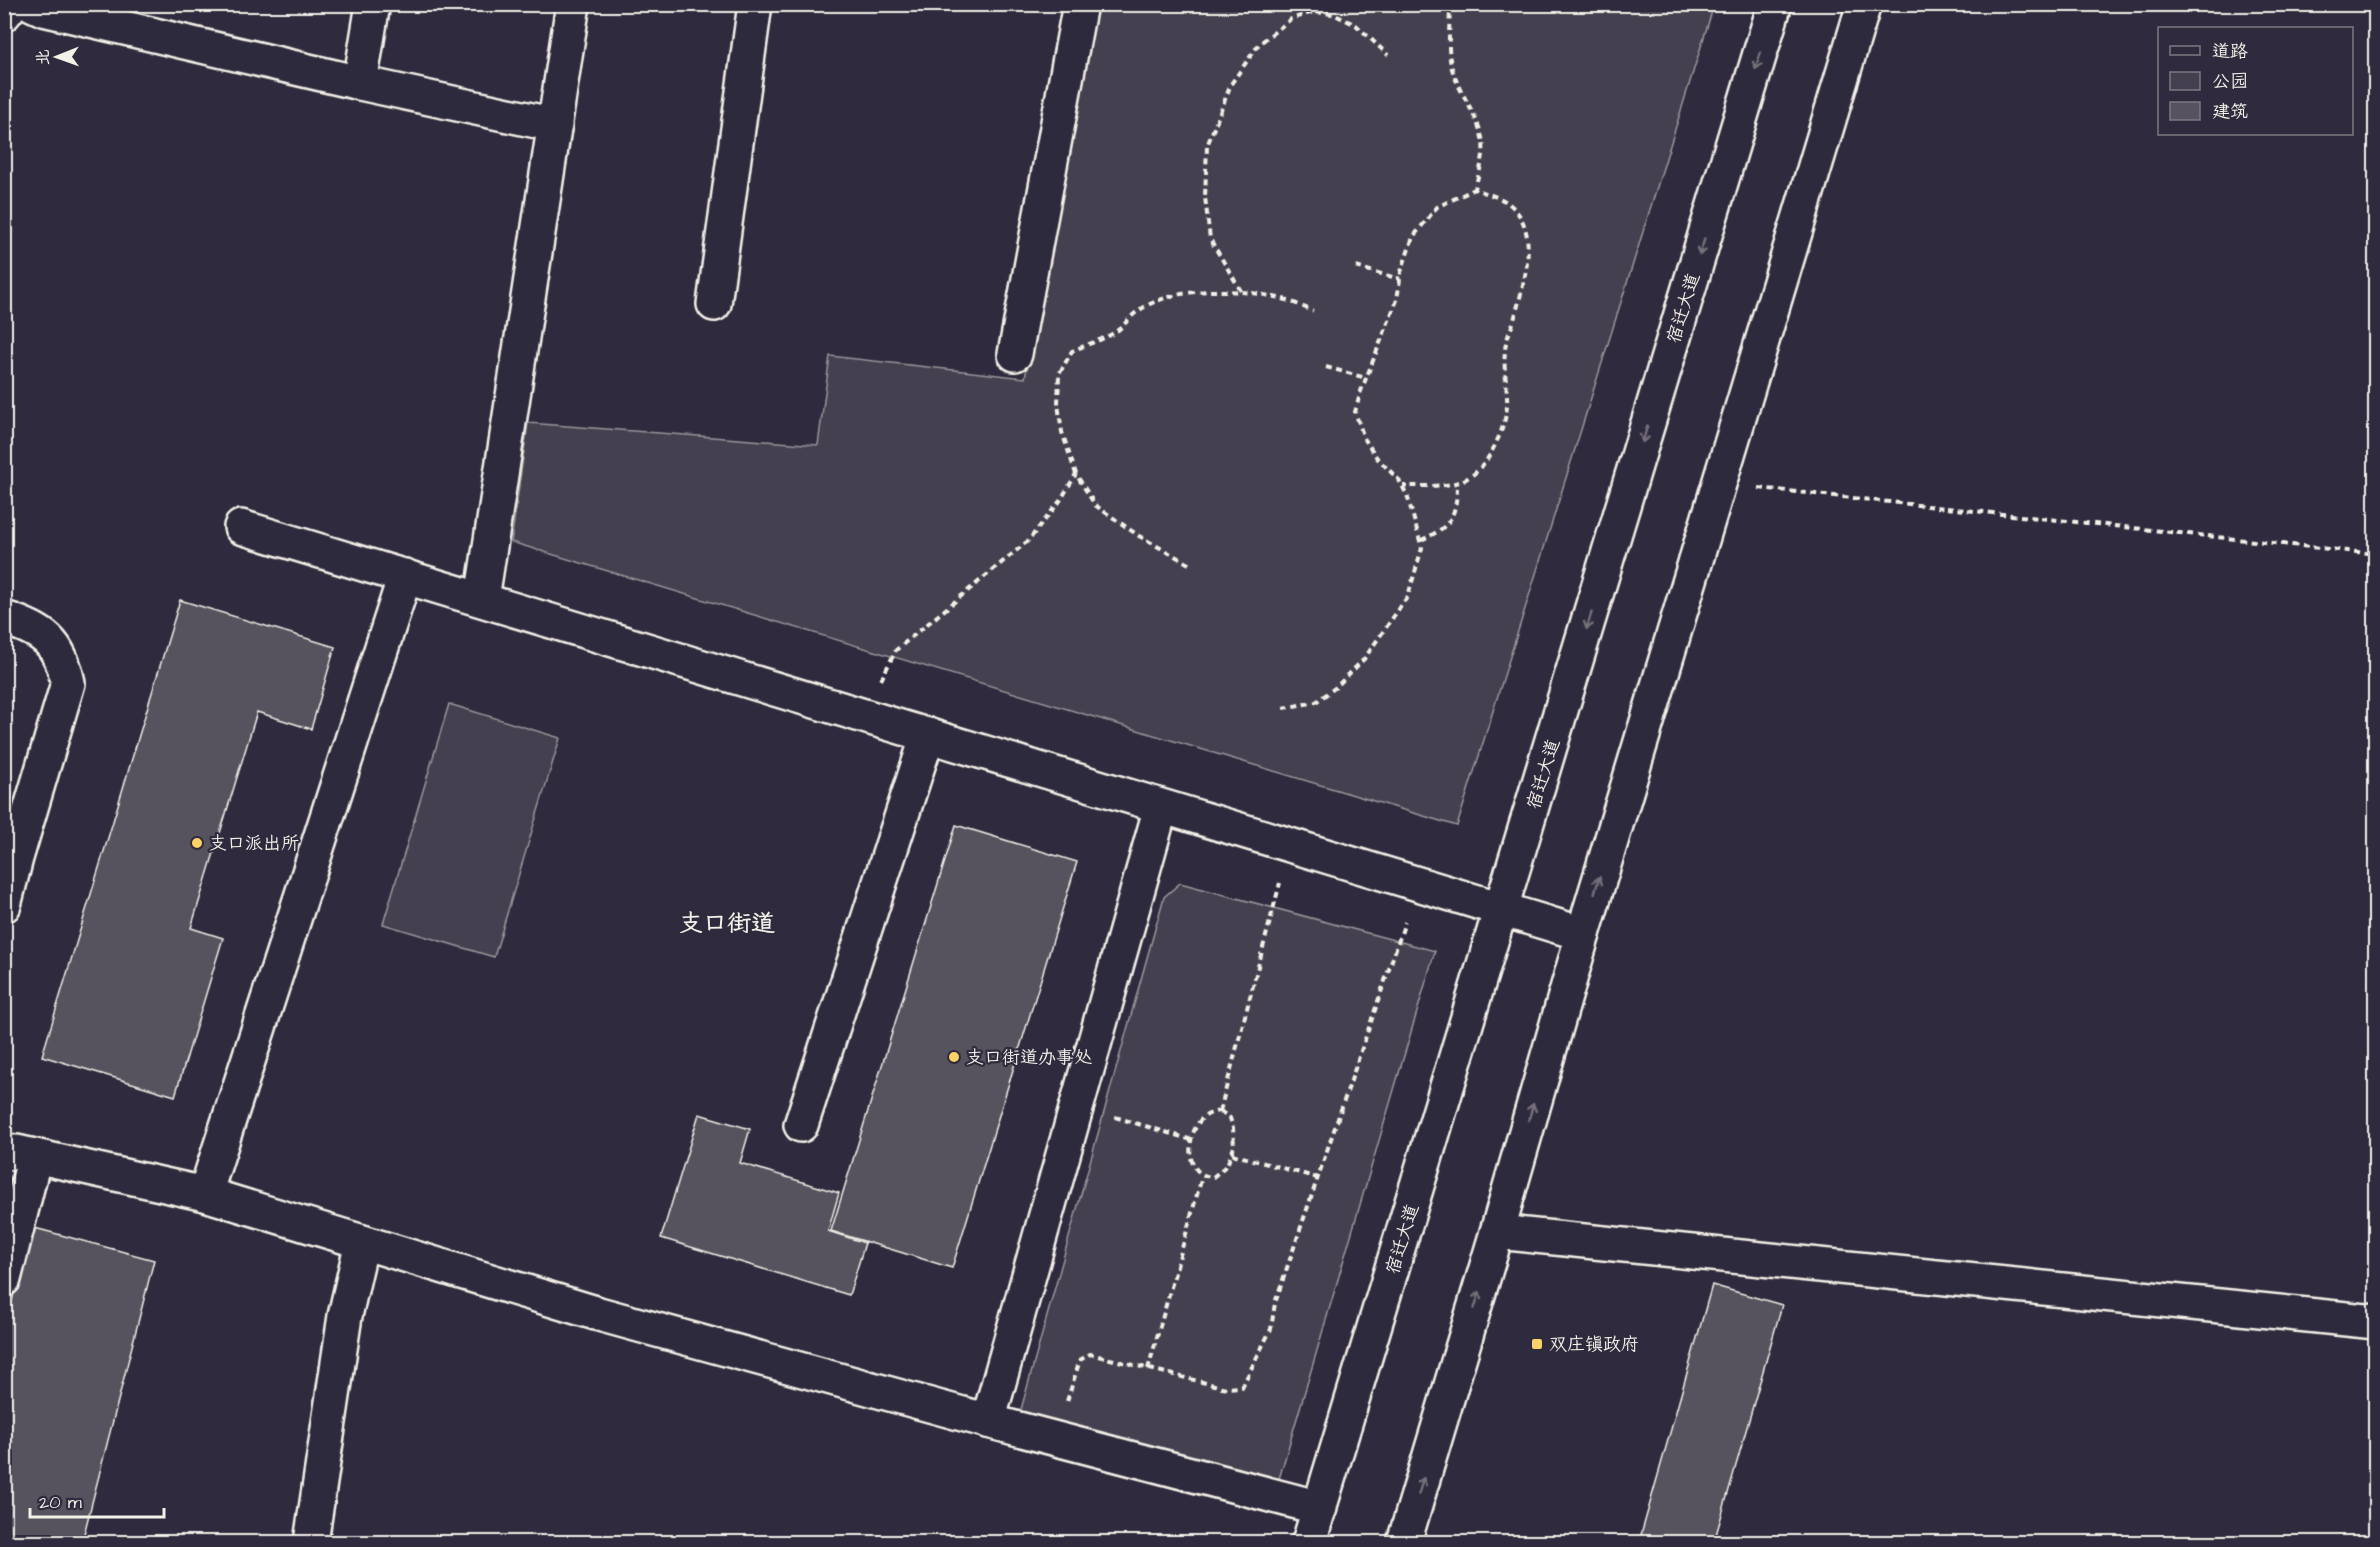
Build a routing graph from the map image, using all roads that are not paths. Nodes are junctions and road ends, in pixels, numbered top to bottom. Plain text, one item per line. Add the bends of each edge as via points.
1 (12, 4) edge
2 (32, 4) edge
3 (373, 4) edge
4 (573, 4) edge
5 (755, 4) edge
6 (1080, 4) edge
7 (1775, 4) edge
8 (1864, 4) edge
9 (4, 14) edge
10 (360, 83) junction
11 (555, 125) junction
12 (714, 304) dead end
13 (1015, 354) dead end
14 (241, 527) dead end
15 (405, 576) junction
16 (482, 599) junction
17 (4, 618) edge
18 (928, 735) junction
19 (1161, 807) junction
20 (10, 857) edge
21 (4, 905) edge
22 (1502, 910) junction
23 (1582, 934) junction
24 (801, 1125) dead end
25 (20, 1154) edge
26 (205, 1194) junction
27 (1497, 1232) junction
28 (362, 1242) junction
29 (4, 1279) edge
30 (2376, 1323) edge
31 (988, 1421) junction
32 (1320, 1508) junction
33 (311, 1542) edge
34 (1309, 1542) edge
35 (1404, 1542) edge

1 - 9 street
2 - 10 street
3 - 10 street
4 - 11 street
5 - 12 street
6 - 13 street
7 -> 22 street, 宿迁大道
23 -> 8 street
10 - 11 street
11 - 16 street
14 - 15 street
15 - 16 street
15 - 26 street
16 - 18 street
17 - 20 street via 28,625 51,640 63,661 68,683
18 - 19 street
18 - 24 street
19 - 22 street
19 - 31 street
20 - 21 street
22 - 23 street
22 - 32 street, 宿迁大道
27 -> 23 street
25 - 26 street
25 - 29 street
26 - 28 street
27 - 30 street
35 -> 27 street
28 - 31 street via 599,1314
28 - 33 street via 345,1316
31 - 32 street
32 - 34 street, 宿迁大道

